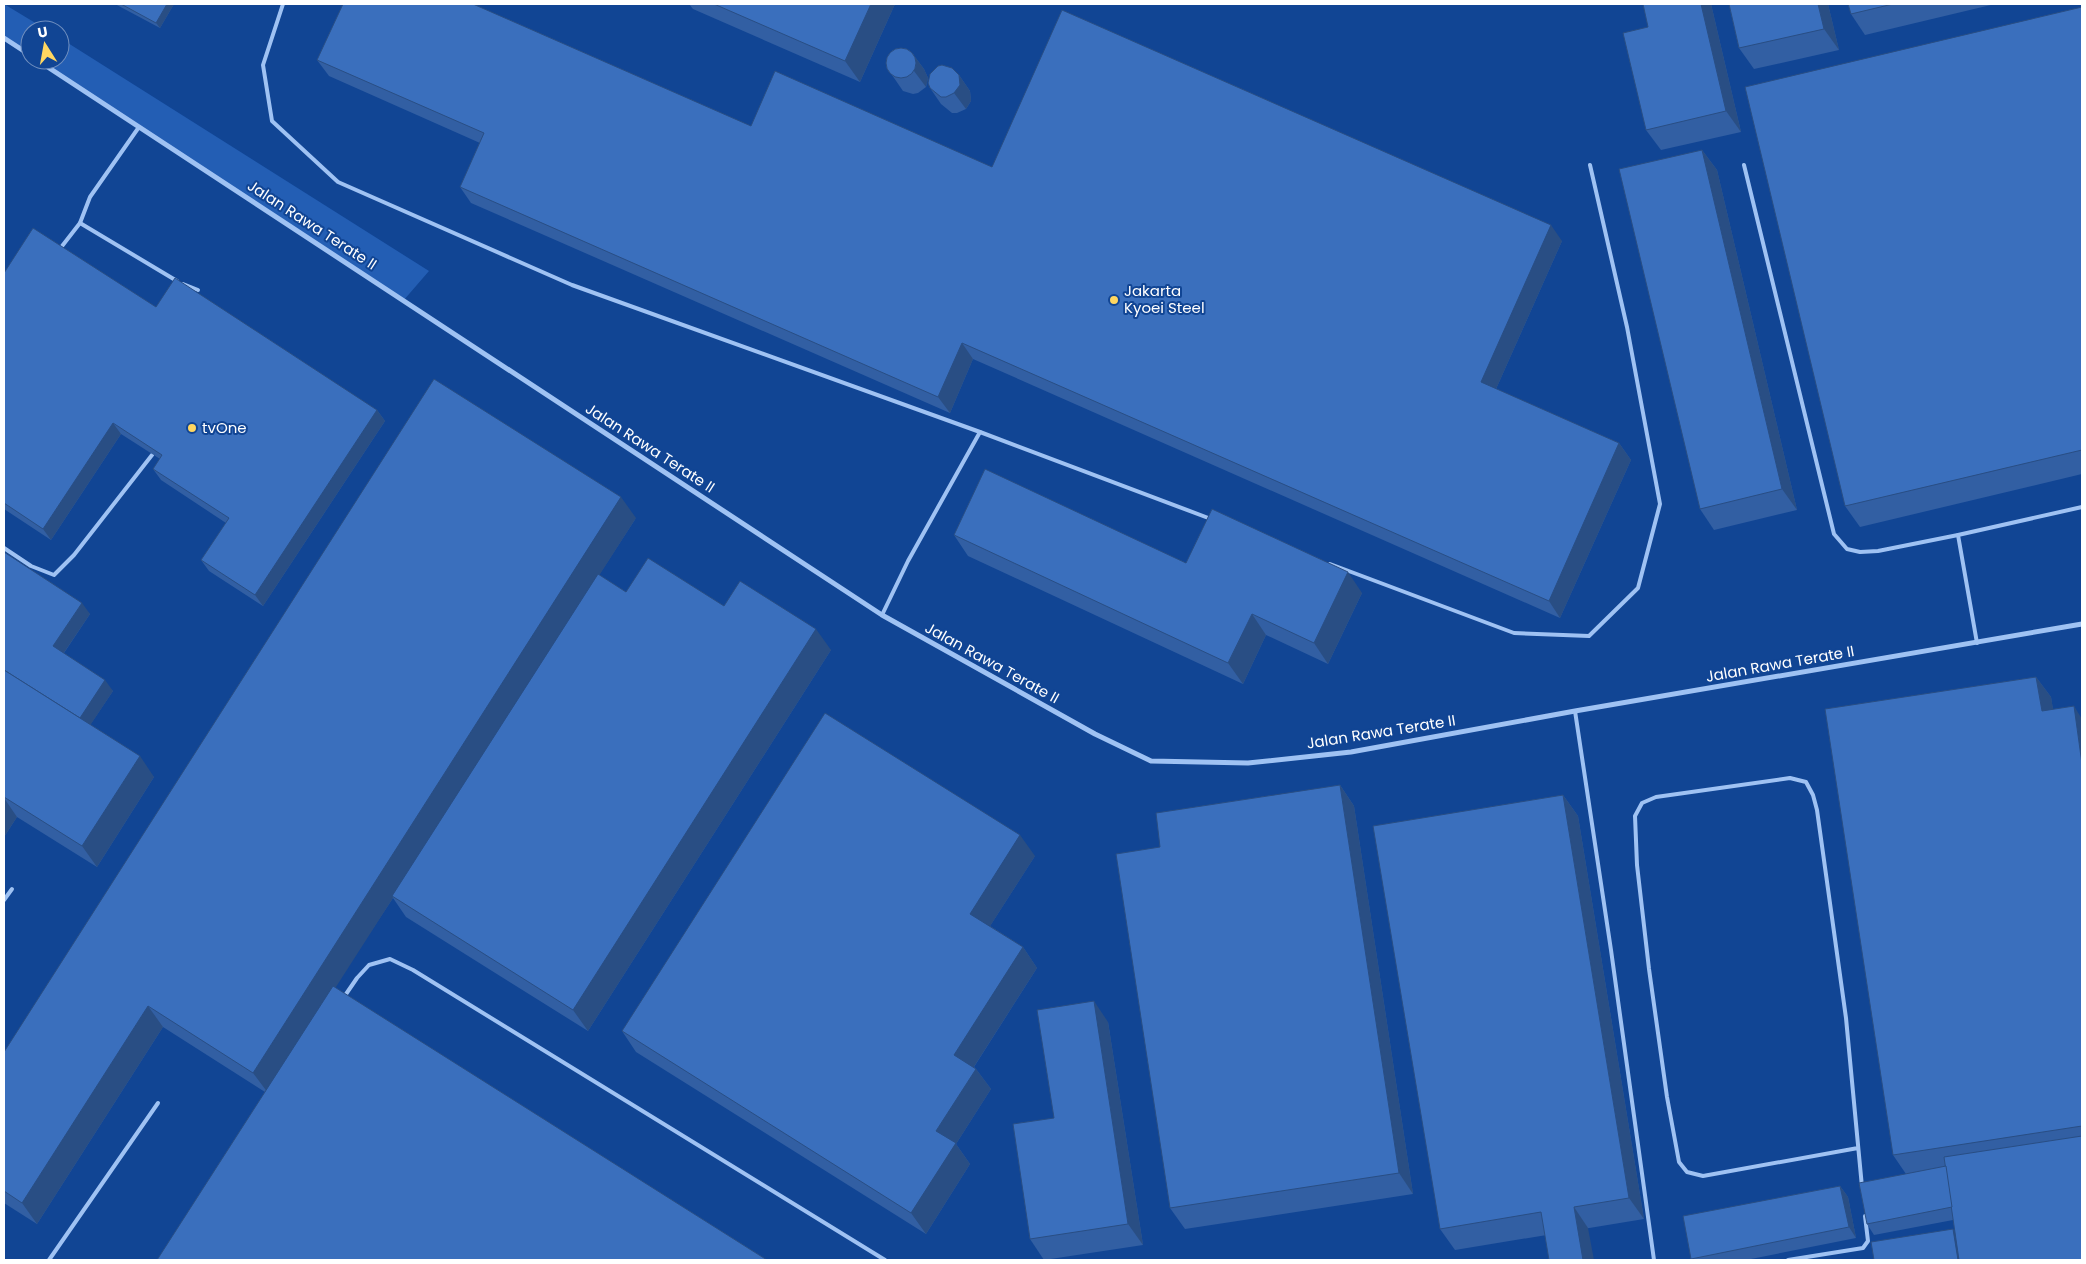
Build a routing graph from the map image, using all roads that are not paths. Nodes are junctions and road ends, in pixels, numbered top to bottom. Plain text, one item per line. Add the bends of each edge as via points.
1 (283, 4) edge
2 (4, 38) edge
3 (20, 48) edge
4 (52, 70) edge
5 (139, 127) junction
6 (1744, 164) dead end
7 (1590, 165) dead end
8 (80, 223) junction
9 (58, 250) edge
10 (198, 290) dead end
11 (980, 432) junction
12 (152, 455) edge
13 (2082, 507) edge
14 (1220, 522) edge
15 (1958, 535) junction
16 (4, 548) edge
17 (1321, 560) edge
18 (882, 615) junction
19 (2082, 624) edge
20 (1977, 643) junction
21 (1575, 711) junction
22 (12, 889) dead end
23 (4, 900) edge
24 (341, 1002) edge
25 (158, 1103) dead end
26 (1858, 1148) junction
27 (1863, 1194) edge
28 (1865, 1213) edge
29 (49, 1260) edge
30 (886, 1260) edge
31 (1654, 1260) edge
32 (1788, 1260) edge

1 - 11 lane via 263,65 272,121 338,182 572,285
2 - 3 street
4 - 5 street, Jalan Rawa Terate II
5 - 8 lane via 90,198
5 - 18 street, Jalan Rawa Terate II
6 - 15 lane via 1834,534 1847,549 1860,552
7 - 17 lane via 1627,327 1660,504 1638,588 1589,636 1514,633
8 - 9 lane
8 - 10 lane via 180,283
11 - 14 lane
11 - 18 lane via 908,561
12 - 16 lane via 74,556 54,574 31,566
13 - 15 lane
15 - 20 lane
18 - 21 street, Jalan Rawa Terate II via 969,666 1151,761 1248,763 1351,752
19 - 20 street, Jalan Rawa Terate II
20 - 21 street, Jalan Rawa Terate II
21 - 31 lane
22 - 23 lane
24 - 30 lane via 369,965 390,959 413,970
25 - 29 lane
26 - 26 lane via 1845,1008 1816,810 1806,782 1780,779 1656,797 1642,803 1635,816 1637,866 1678,1162 1687,1172 1703,1176
26 - 27 lane
28 - 32 lane via 1868,1241 1863,1248

